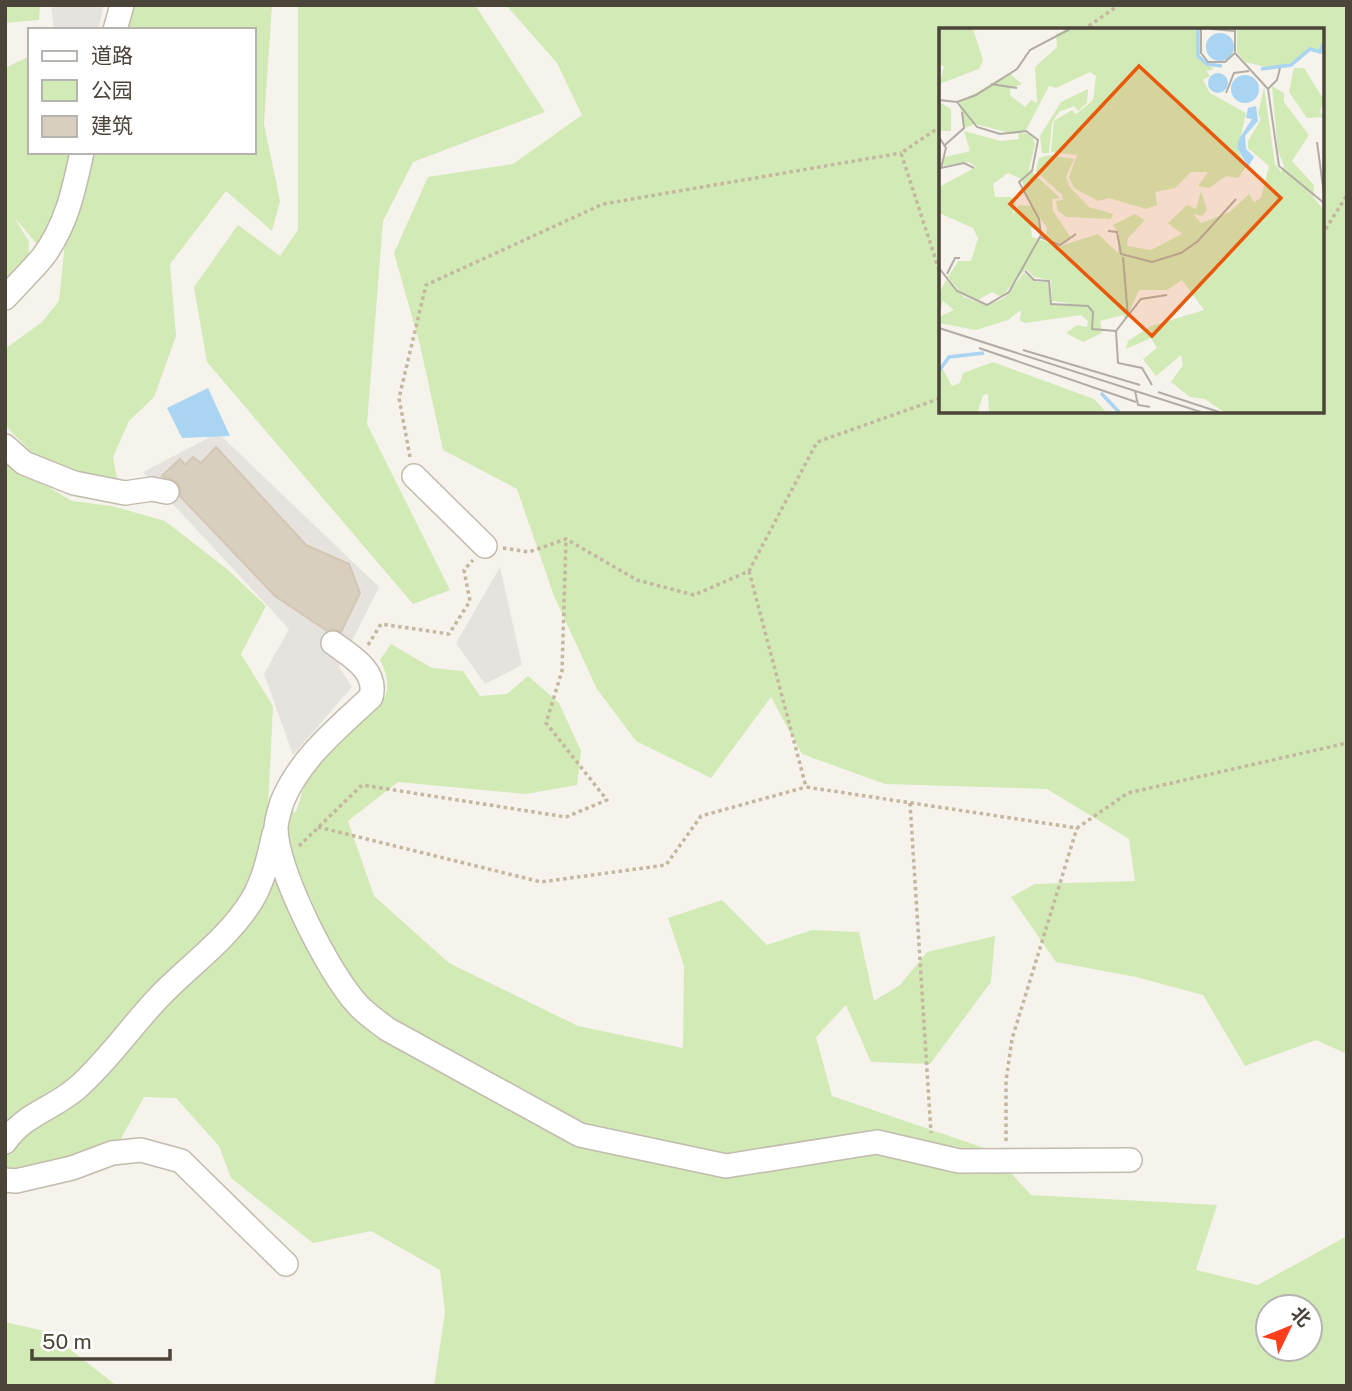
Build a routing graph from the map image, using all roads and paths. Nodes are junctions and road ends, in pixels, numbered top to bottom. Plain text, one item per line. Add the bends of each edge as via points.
1 (122, 5) edge
2 (1119, 5) edge
3 (116, 28) edge
4 (1086, 28) edge
5 (939, 127) edge
6 (901, 153) junction
7 (82, 154) edge
8 (1347, 195) edge
9 (1324, 231) edge
10 (939, 270) edge
11 (5, 298) edge
12 (939, 399) edge
13 (5, 446) edge
14 (414, 476) joint
15 (167, 492) dead end
16 (566, 539) junction
17 (485, 546) junction
18 (749, 571) junction
19 (333, 643) dead end
20 (358, 662) junction
21 (1347, 743) edge
22 (806, 788) junction
23 (910, 803) junction
24 (318, 827) junction
25 (276, 828) junction
26 (1077, 828) junction
27 (283, 862) junction
28 (5, 1142) edge
29 (932, 1155) junction
30 (1130, 1160) dead end
31 (1006, 1161) junction
32 (5, 1180) edge
33 (286, 1265) dead end

1 - 3 street
2 - 4 path
5 - 6 path
6 - 10 path
6 - 14 path via 603,204 426,285 399,398
7 - 11 street via 63,222 42,257
8 - 9 path
12 - 18 path via 817,442
13 - 15 street via 24,463 74,483 125,494 152,489
14 - 17 street
16 - 17 path via 529,552
16 - 18 path via 637,580 694,595
16 - 24 path via 562,671 546,723 607,800 566,817 362,785
17 - 20 path via 464,570 470,601 449,634 381,624
18 - 22 path
19 - 20 street
20 - 25 street via 372,682 370,697 301,769 282,802
21 - 26 path via 1128,793
22 - 23 path
22 - 24 path via 701,816 666,865 541,882
23 - 26 path
23 - 29 path
24 - 27 path
25 - 27 street
25 - 28 street via 253,898 229,931 160,996 88,1079 16,1126
26 - 31 path via 1012,1039 1006,1081
27 - 29 street via 307,924 358,1006 387,1029 580,1135 726,1166 877,1142
29 - 31 street via 959,1161
30 - 31 street
32 - 33 street via 72,1168 112,1153 141,1150 181,1161

